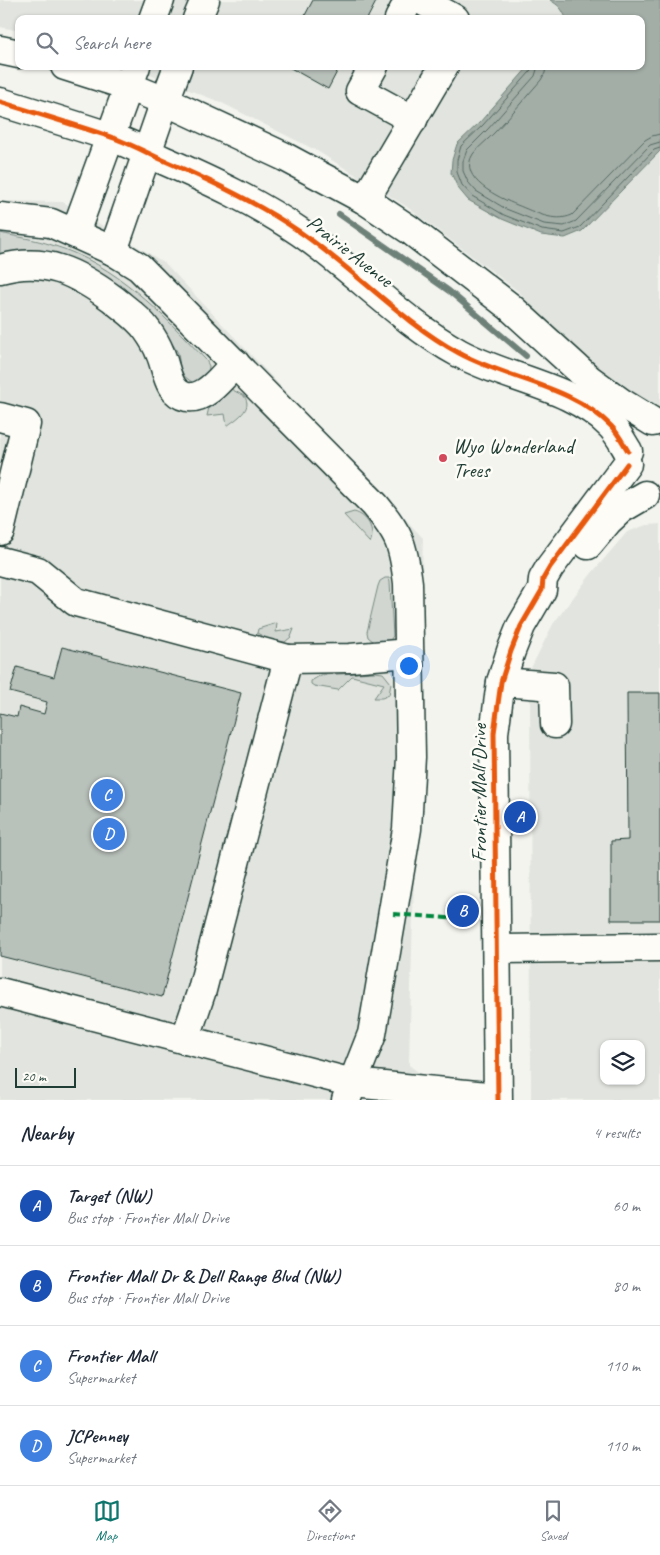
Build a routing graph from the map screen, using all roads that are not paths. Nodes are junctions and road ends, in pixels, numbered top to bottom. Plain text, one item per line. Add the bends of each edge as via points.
1 (160, 0) edge
2 (205, 0) edge
3 (409, 0) edge
4 (421, 0) edge
5 (154, 15) edge
6 (199, 15) edge
7 (401, 15) edge
8 (448, 15) edge
9 (0, 50) edge
10 (15, 53) edge
11 (92, 70) edge
12 (176, 70) edge
13 (372, 70) edge
14 (442, 70) edge
15 (132, 76) edge
16 (165, 100) junction
17 (0, 102) edge
18 (413, 120) junction
19 (110, 136) junction
20 (147, 152) junction
21 (365, 200) junction
22 (0, 217) edge
23 (75, 233) junction
24 (113, 250) junction
25 (0, 268) edge
26 (235, 363) junction
27 (534, 383) junction
28 (0, 417) edge
29 (656, 421) edge
30 (628, 457) junction
31 (609, 489) junction
32 (653, 497) edge
33 (0, 531) edge
34 (0, 561) edge
35 (542, 590) junction
36 (409, 653) junction
37 (288, 659) junction
38 (501, 682) junction
39 (555, 724) dead end
40 (660, 947) edge
41 (497, 949) junction
42 (0, 992) edge
43 (185, 1040) junction
44 (349, 1092) edge
45 (498, 1098) edge

1 - 5 street
2 - 6 street
3 - 7 street
4 - 8 street
9 - 10 street
11 - 15 street, Prairie Avenue
12 - 16 street
13 - 18 street via 360,91
14 - 18 street
15 - 16 street, Prairie Avenue
15 - 19 street
16 - 20 street
16 - 21 street, Prairie Avenue via 283,156
17 - 19 street, Prairie Avenue
18 - 21 street
19 - 20 street, Prairie Avenue
19 - 23 street
20 - 24 street
20 - 27 street, Prairie Avenue via 211,181 300,231 428,333 458,353
21 - 29 street, Prairie Avenue via 510,306 589,379 622,403
22 - 23 street via 51,223
23 - 24 street
24 - 26 street via 138,267
25 - 26 street via 24,264 59,268 99,289 137,318 146,329 161,355 168,380 182,395 198,396 211,388
26 - 36 street via 375,506 400,539 408,583
27 - 30 street, Prairie Avenue via 576,400 597,413 612,427
27 - 31 street via 554,400 573,410 597,434 609,458
28 - 33 street via 26,424
29 - 30 street, Frontier Mall Drive via 637,431
30 - 31 street, Frontier Mall Drive
30 - 32 street, Prairie Avenue via 628,472 634,484
31 - 35 street, Frontier Mall Drive via 550,567
32 - 35 street, Frontier Mall Drive via 621,509 554,587
34 - 37 street via 38,571 76,602
35 - 38 street, Frontier Mall Drive via 521,626
36 - 37 street
36 - 44 street via 411,757 407,829 372,1034
37 - 43 street via 204,981
38 - 39 street via 554,686
38 - 41 street, Frontier Mall Drive via 494,732
40 - 41 street
41 - 45 street, Frontier Mall Drive
42 - 43 street
43 - 44 street
44 - 45 street

